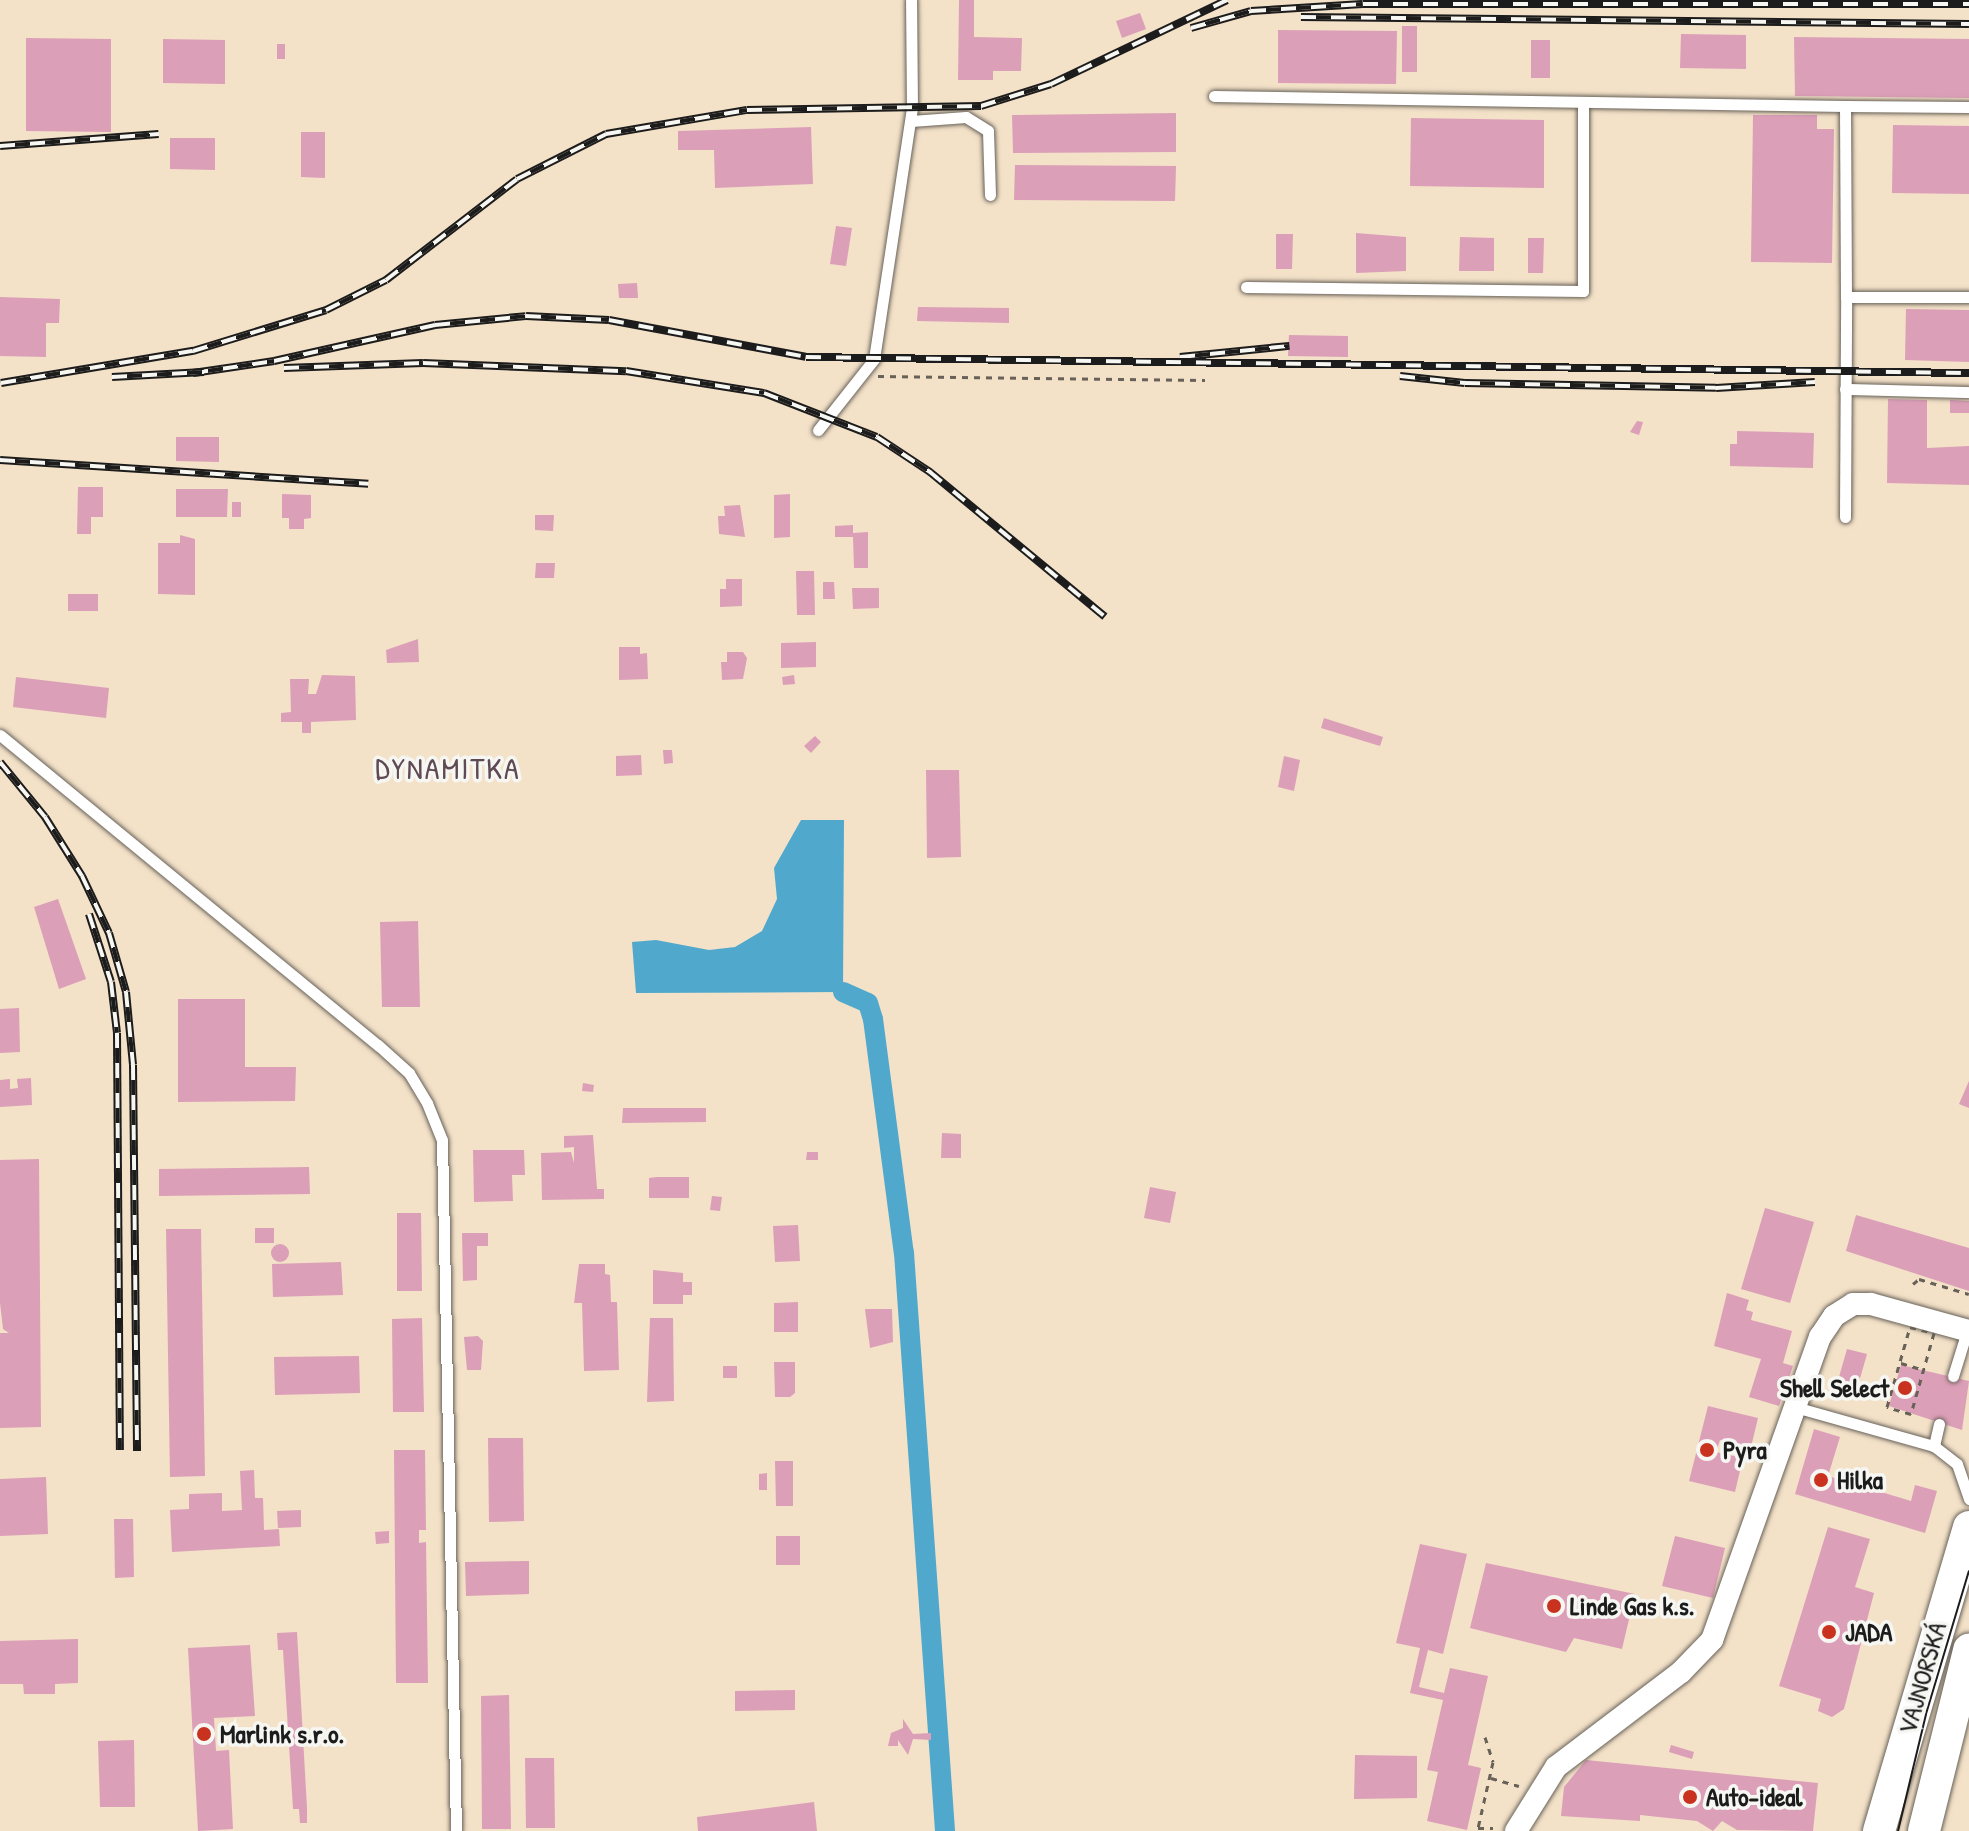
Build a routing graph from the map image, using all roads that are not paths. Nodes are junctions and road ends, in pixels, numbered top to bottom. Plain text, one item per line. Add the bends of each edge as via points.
1 (911, 0) edge
2 (1214, 96) dead end
3 (1583, 102) junction
4 (1845, 106) junction
5 (1969, 107) edge
6 (911, 121) junction
7 (990, 195) dead end
8 (1246, 287) dead end
9 (1846, 297) junction
10 (1969, 297) edge
11 (1845, 389) junction
12 (1969, 392) edge
13 (818, 430) dead end
14 (1845, 517) dead end
15 (0, 735) edge
16 (1968, 1331) edge
17 (1953, 1376) dead end
18 (1794, 1412) junction
19 (1939, 1424) dead end
20 (1934, 1446) junction
21 (1969, 1499) edge
22 (1969, 1527) edge
23 (1969, 1650) edge
24 (456, 1831) edge
25 (1516, 1831) edge
26 (1879, 1831) edge
27 (1924, 1831) edge

1 - 6 lane via 916,61
2 - 3 lane
3 - 4 lane
3 - 8 lane via 1583,291
4 - 5 lane
4 - 9 lane
6 - 7 lane via 966,117 988,131
6 - 13 lane via 874,359
9 - 10 lane
9 - 11 lane
11 - 12 lane
11 - 14 lane
15 - 24 lane via 378,1045 409,1073 427,1103 442,1140
16 - 17 lane
16 - 18 street via 1871,1304 1849,1306 1820,1337
18 - 20 lane
18 - 25 street via 1712,1640 1681,1672 1556,1767
19 - 20 lane
20 - 21 lane via 1957,1464
22 - 26 main road, VAJNORSKÁ
23 - 27 main road, VAJNORSKÁ

